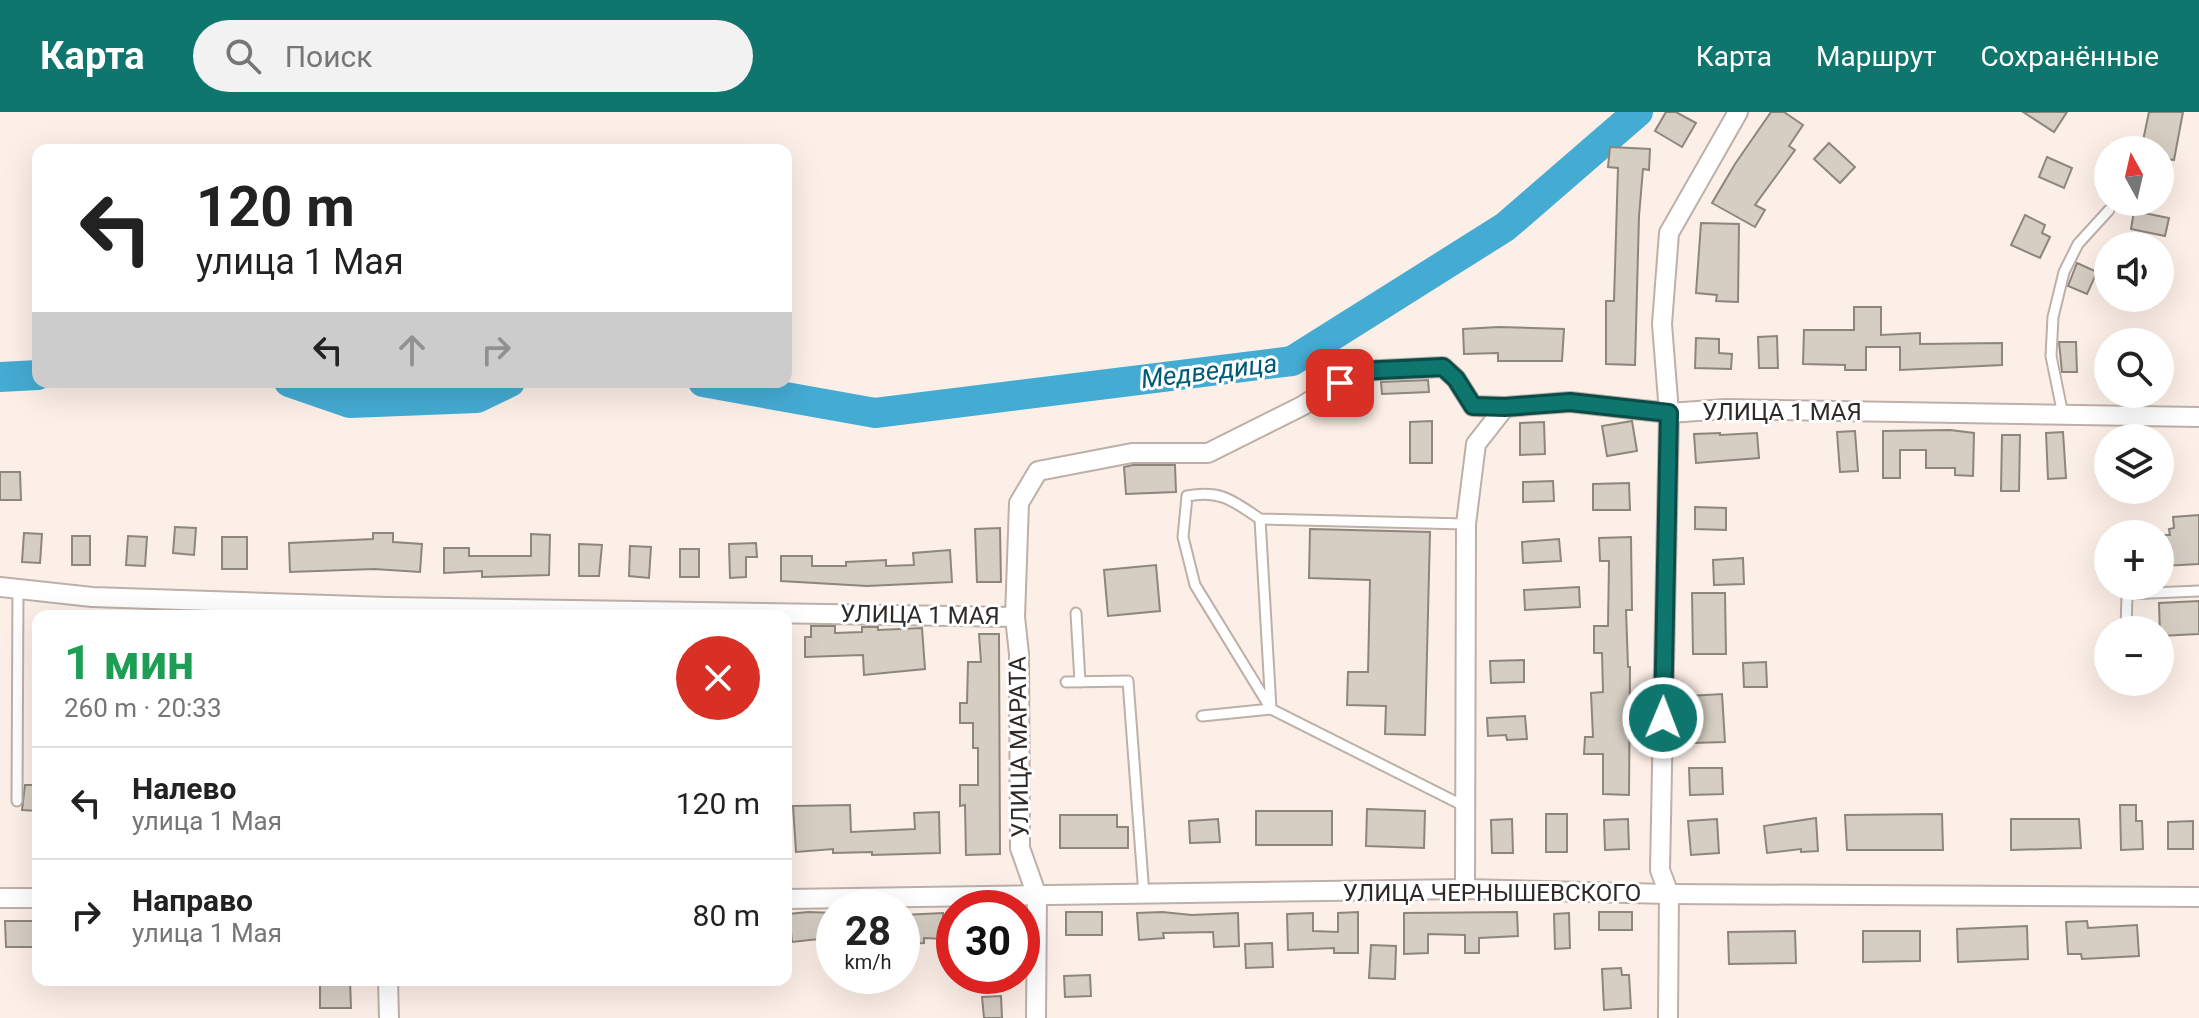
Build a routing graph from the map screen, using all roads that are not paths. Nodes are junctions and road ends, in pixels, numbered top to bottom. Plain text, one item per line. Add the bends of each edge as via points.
1 (1738, 112) edge
2 (2104, 216) edge
3 (1505, 407) junction
4 (1669, 413) junction
5 (2063, 415) junction
6 (2199, 417) edge
7 (1260, 519) junction
8 (1466, 524) junction
9 (9, 588) edge
10 (2199, 591) edge
11 (366, 610) edge
12 (1076, 613) dead end
13 (792, 615) edge
14 (2126, 616) edge
15 (1015, 617) junction
16 (1066, 682) dead end
17 (1080, 682) junction
18 (1271, 709) junction
19 (1202, 716) dead end
20 (17, 801) dead end
21 (1467, 808) junction
22 (1465, 889) junction
23 (1035, 890) edge
24 (1669, 894) junction
25 (1144, 895) junction
26 (1040, 896) edge
27 (936, 897) edge
28 (2199, 897) edge
29 (0, 898) edge
30 (32, 898) edge
31 (792, 899) edge
32 (388, 986) edge
33 (1036, 994) edge
34 (389, 1018) edge
35 (1036, 1018) edge
36 (1668, 1018) edge

1 - 4 street via 1669,233 1662,324
2 - 5 lane via 2078,244 2064,272 2053,317 2051,356
3 - 4 street, УЛИЦА 1 МАЯ via 1570,402
3 - 8 street via 1476,444
3 - 15 street, УЛИЦА 1 МАЯ via 1473,406 1443,367 1359,371 1208,453 1132,453 1038,471 1019,503
4 - 5 street, УЛИЦА 1 МАЯ via 1726,409
4 - 24 street via 1660,870
5 - 6 street, УЛИЦА 1 МАЯ
7 - 8 lane
7 - 18 lane
7 - 18 lane via 1211,492 1187,496 1183,537 1195,585
8 - 21 street
9 - 11 street, УЛИЦА 1 МАЯ
9 - 20 lane
10 - 14 lane via 2127,594
12 - 17 lane
13 - 15 street, УЛИЦА 1 МАЯ
15 - 23 street, УЛИЦА МАРАТА via 1020,848
16 - 17 lane
17 - 25 lane via 1128,681
18 - 19 lane
18 - 21 lane
21 - 22 street
22 - 24 street, УЛИЦА ЧЕРНЫШЕВСКОГО
22 - 25 street, УЛИЦА ЧЕРНЫШЕВСКОГО
24 - 28 street, УЛИЦА ЧЕРНЫШЕВСКОГО
24 - 36 street
25 - 26 street, УЛИЦА ЧЕРНЫШЕВСКОГО
27 - 31 street, УЛИЦА ЧЕРНЫШЕВСКОГО
29 - 30 street
32 - 34 street
33 - 35 street, УЛИЦА МАРАТА

